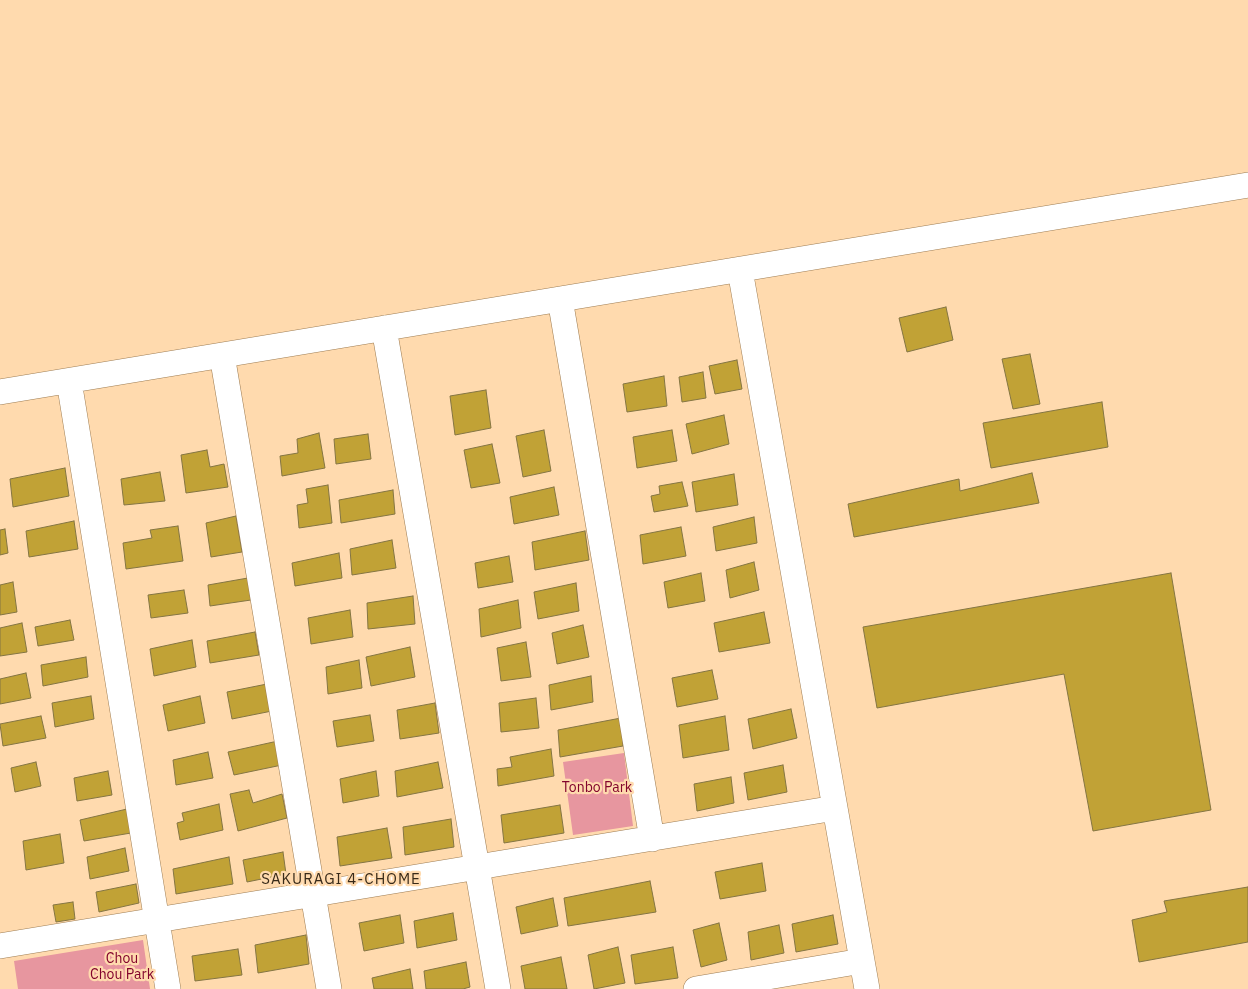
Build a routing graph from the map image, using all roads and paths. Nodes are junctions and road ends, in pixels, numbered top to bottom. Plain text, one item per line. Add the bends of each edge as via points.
1 (1248, 185) edge
2 (740, 270) junction
3 (560, 299) junction
4 (384, 328) junction
5 (222, 355) junction
6 (69, 381) junction
7 (0, 392) edge
8 (835, 808) junction
9 (652, 839) junction
10 (476, 867) junction
11 (314, 894) junction
12 (156, 920) junction
13 (0, 946) edge
14 (862, 961) junction
15 (168, 989) edge
16 (330, 989) edge
17 (498, 989) edge
18 (696, 989) edge
19 (867, 989) edge

1 - 2 street
2 - 3 street
2 - 8 street
3 - 4 street
3 - 9 street
4 - 5 street
4 - 10 street
5 - 6 street
5 - 11 street
6 - 7 street
6 - 12 street
8 - 9 street
8 - 14 street
9 - 10 street
10 - 11 street
10 - 17 street
11 - 12 street
11 - 16 street
12 - 13 street
12 - 15 street
14 - 18 street
14 - 19 street

